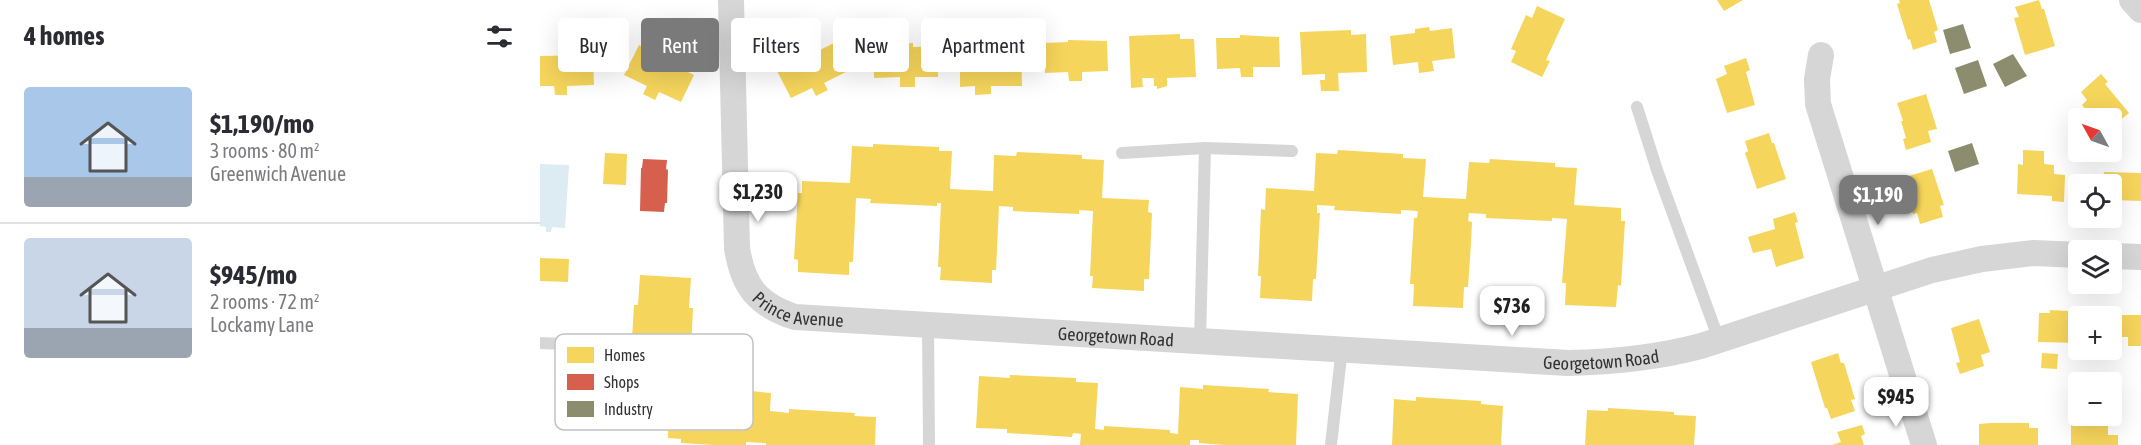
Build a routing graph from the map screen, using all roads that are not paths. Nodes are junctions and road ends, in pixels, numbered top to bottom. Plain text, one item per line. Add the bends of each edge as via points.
1 (731, 0) edge
2 (2132, 0) edge
3 (2141, 10) edge
4 (1821, 55) dead end
5 (1637, 107) dead end
6 (1205, 148) junction
7 (1292, 151) dead end
8 (1122, 153) dead end
9 (2068, 255) edge
10 (2122, 256) edge
11 (2141, 257) edge
12 (1875, 288) junction
13 (928, 325) junction
14 (1200, 340) junction
15 (1719, 340) junction
16 (540, 343) edge
17 (555, 344) edge
18 (1342, 348) junction
19 (929, 445) edge
20 (1331, 445) edge
21 (1924, 445) edge

1 - 13 street, Prince Avenue via 737,248 748,285 760,300 795,317
2 - 3 street
4 - 12 street via 1818,104
5 - 15 lane
6 - 7 lane
6 - 8 lane
6 - 14 lane
9 - 12 street, Georgetown Road via 2034,253 1982,259
10 - 11 street
12 - 15 street, Georgetown Road
12 - 21 street
13 - 14 street, Georgetown Road
13 - 19 lane
14 - 18 street, Georgetown Road
15 - 18 street, Georgetown Road via 1665,355 1617,362 1568,363
16 - 17 lane
18 - 20 lane

